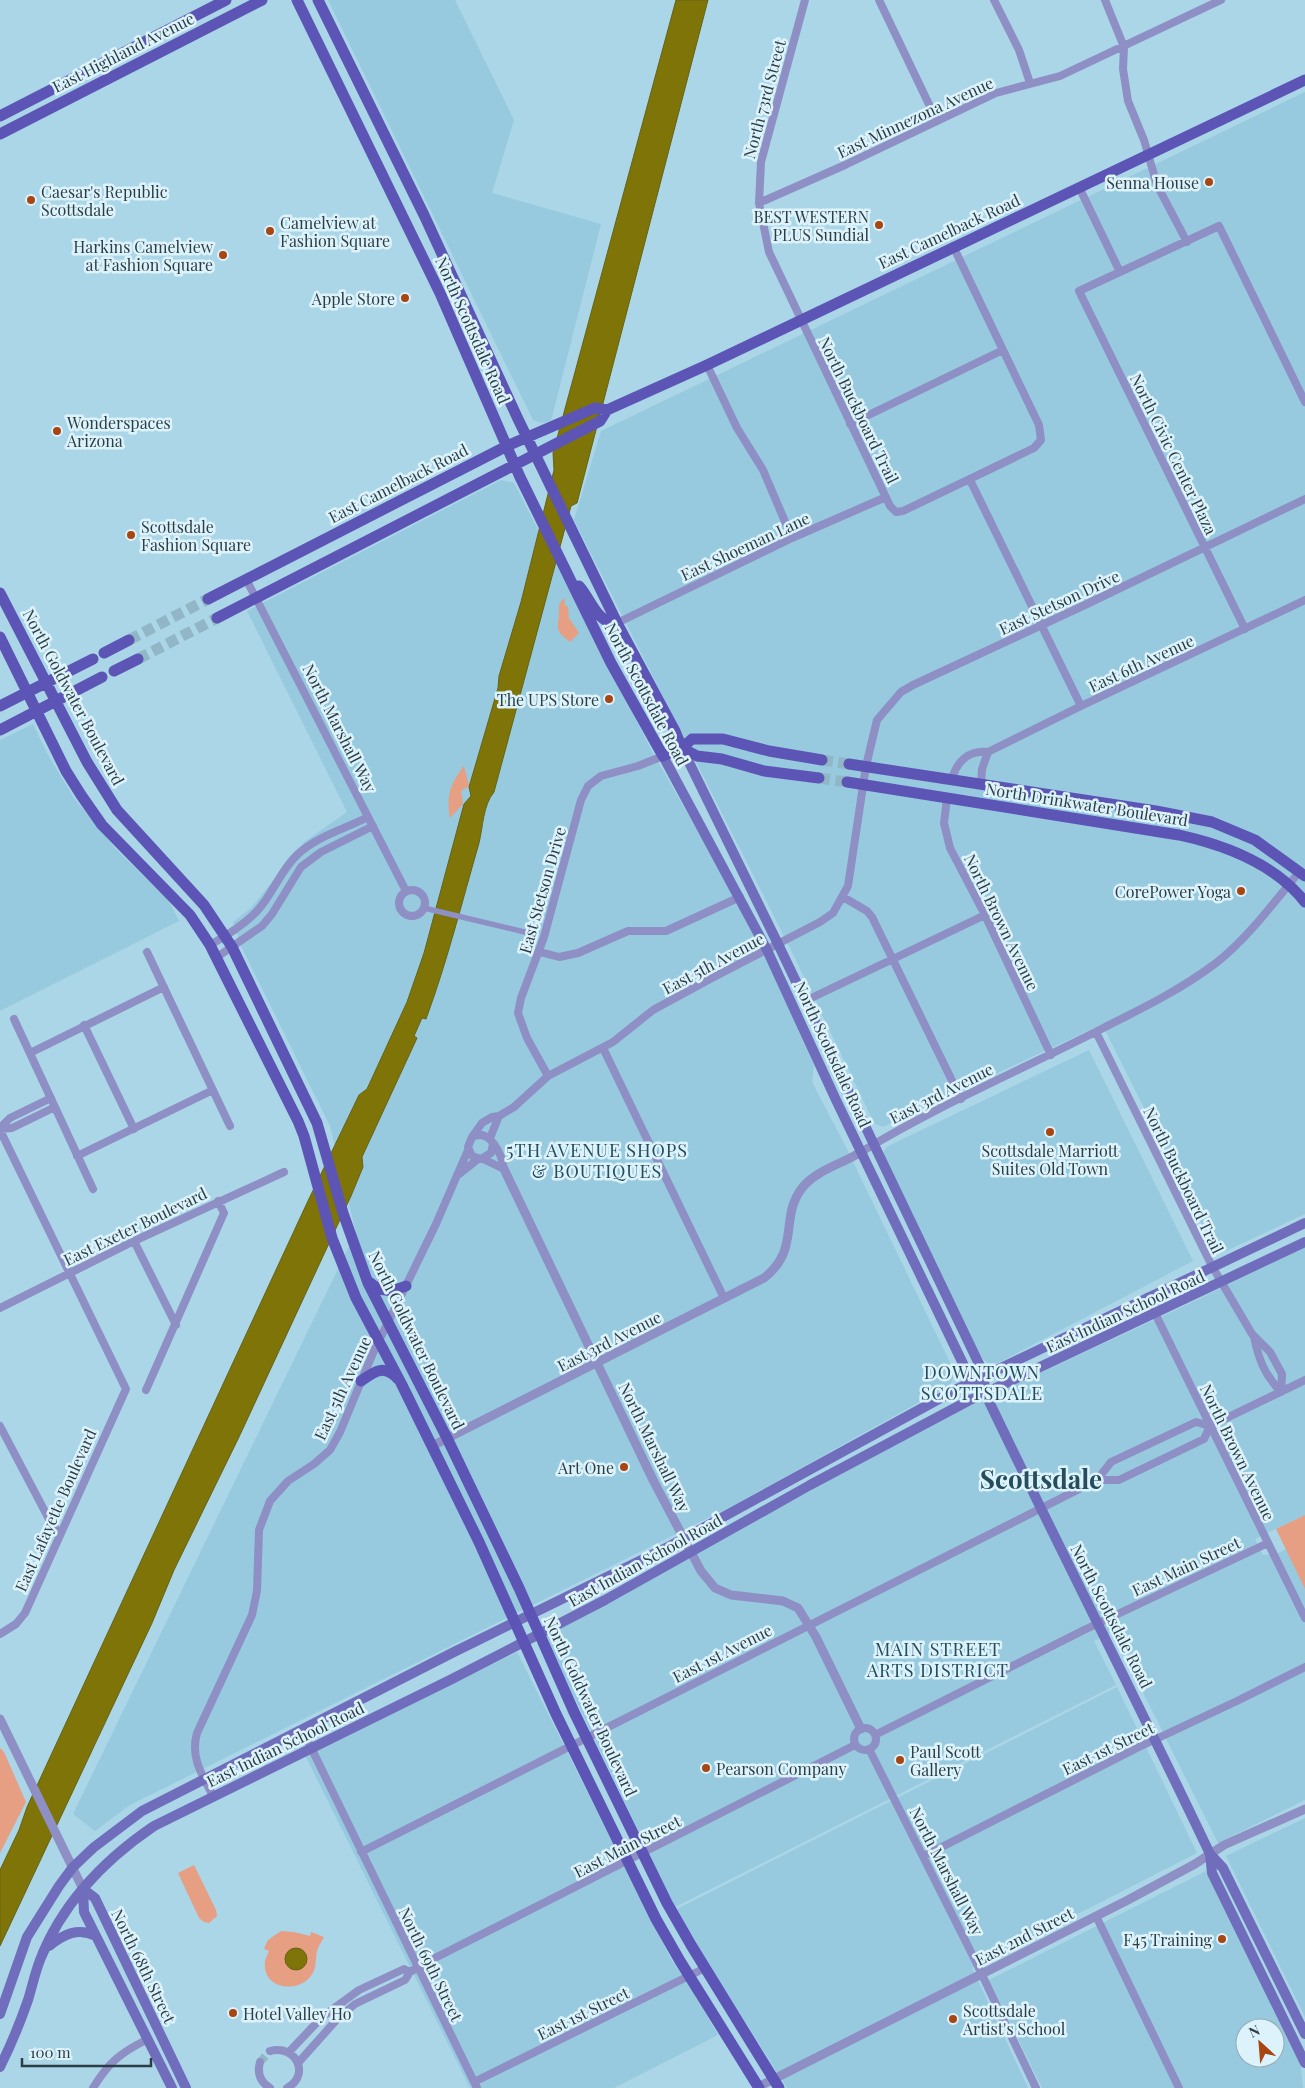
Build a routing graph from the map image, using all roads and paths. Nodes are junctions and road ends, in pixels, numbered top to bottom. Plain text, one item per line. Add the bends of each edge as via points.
1 (226, 0) edge
2 (262, 0) edge
3 (297, 0) edge
4 (318, 0) edge
5 (805, 0) edge
6 (879, 0) edge
7 (994, 0) edge
8 (1106, 0) edge
9 (1218, 1) edge
10 (1124, 47) junction
11 (87, 71) junction
12 (1305, 80) edge
13 (1030, 83) junction
14 (94, 86) junction
15 (0, 116) edge
16 (937, 121) junction
17 (0, 134) edge
18 (1148, 154) junction
19 (1079, 187) junction
20 (759, 203) junction
21 (1187, 242) junction
22 (953, 246) junction
23 (1120, 272) junction
24 (800, 319) junction
25 (1003, 350) junction
26 (706, 364) junction
27 (1305, 402) edge
28 (607, 410) junction
29 (850, 424) junction
30 (527, 437) junction
31 (507, 446) junction
32 (540, 451) junction
33 (515, 465) junction
34 (970, 480) junction
35 (886, 496) junction
36 (1305, 499) edge
37 (792, 538) junction
38 (1204, 547) junction
39 (568, 574) junction
40 (246, 579) junction
41 (1, 596) edge
42 (256, 598) junction
43 (208, 599) tunnel mouth
44 (1305, 600) edge
45 (217, 618) tunnel mouth
46 (616, 622) junction
47 (1043, 624) junction
48 (1245, 629) junction
49 (0, 637) edge
50 (129, 640) tunnel mouth
51 (104, 653) dead end
52 (93, 659) dead end
53 (138, 659) tunnel mouth
54 (114, 672) dead end
55 (102, 677) dead end
56 (47, 682) junction
57 (27, 692) junction
58 (56, 701) junction
59 (0, 706) edge
60 (1081, 706) junction
61 (36, 712) junction
62 (0, 730) edge
63 (682, 748) junction
64 (988, 752) junction
65 (663, 756) junction
66 (822, 760) tunnel mouth
67 (849, 764) tunnel mouth
68 (866, 766) junction
69 (819, 778) tunnel mouth
70 (952, 780) junction
71 (847, 782) tunnel mouth
72 (980, 784) junction
73 (864, 785) junction
74 (947, 798) junction
75 (368, 817) junction
76 (373, 826) junction
77 (1303, 874) edge
78 (1289, 885) junction
79 (406, 891) junction
80 (740, 897) junction
81 (843, 897) junction
82 (1305, 902) edge
83 (428, 909) junction
84 (985, 916) junction
85 (533, 934) dead end
86 (225, 936) junction
87 (778, 944) junction
88 (210, 945) junction
89 (232, 947) junction
90 (767, 950) junction
91 (147, 952) dead end
92 (540, 952) junction
93 (217, 957) junction
94 (893, 959) junction
95 (164, 987) junction
96 (805, 1001) junction
97 (14, 1020) dead end
98 (84, 1025) junction
99 (1096, 1032) junction
100 (603, 1048) junction
101 (30, 1053) junction
102 (1050, 1055) junction
103 (548, 1076) junction
104 (213, 1090) junction
105 (50, 1098) junction
106 (961, 1099) junction
107 (55, 1107) junction
108 (499, 1116) junction
109 (230, 1126) dead end
110 (0, 1129) edge
111 (134, 1130) junction
112 (472, 1136) junction
113 (491, 1141) junction
114 (872, 1145) junction
115 (468, 1150) junction
116 (861, 1152) junction
117 (77, 1156) junction
118 (481, 1159) junction
119 (504, 1169) junction
120 (284, 1172) dead end
121 (459, 1174) junction
122 (94, 1189) dead end
123 (218, 1201) junction
124 (1305, 1223) edge
125 (134, 1241) junction
126 (1305, 1242) edge
127 (1212, 1266) junction
128 (70, 1274) junction
129 (367, 1280) junction
130 (1222, 1281) junction
131 (406, 1286) junction
132 (724, 1298) junction
133 (1147, 1298) junction
134 (0, 1308) edge
135 (1154, 1313) junction
136 (388, 1322) junction
137 (176, 1325) junction
138 (1254, 1337) junction
139 (380, 1340) junction
140 (598, 1363) junction
141 (984, 1376) junction
142 (1305, 1380) edge
143 (361, 1381) junction
144 (972, 1382) junction
145 (401, 1383) junction
146 (146, 1390) dead end
147 (1281, 1392) junction
148 (985, 1393) junction
149 (0, 1426) edge
150 (1210, 1426) junction
151 (448, 1438) junction
152 (432, 1446) junction
153 (849, 1447) junction
154 (856, 1461) junction
155 (1097, 1480) junction
156 (1040, 1508) junction
157 (60, 1534) junction
158 (683, 1539) junction
159 (1268, 1543) junction
160 (691, 1552) junction
161 (531, 1614) junction
162 (1305, 1618) edge
163 (515, 1622) junction
164 (1098, 1623) junction
165 (809, 1624) junction
166 (0, 1634) edge
167 (539, 1634) junction
168 (523, 1642) junction
169 (1305, 1667) edge
170 (0, 1719) edge
171 (302, 1729) junction
172 (861, 1729) junction
173 (3, 1731) edge
174 (875, 1735) junction
175 (586, 1738) junction
176 (1155, 1740) junction
177 (570, 1745) junction
178 (855, 1745) junction
179 (311, 1748) junction
180 (869, 1749) junction
181 (204, 1778) junction
182 (213, 1796) junction
183 (1305, 1809) edge
184 (361, 1852) junction
185 (643, 1853) junction
186 (1210, 1854) junction
187 (924, 1856) junction
188 (628, 1861) junction
189 (73, 1867) junction
190 (83, 1889) junction
191 (1096, 1916) junction
192 (96, 1936) junction
193 (46, 1948) junction
194 (418, 1967) junction
195 (705, 1968) junction
196 (410, 1972) junction
197 (981, 1974) junction
198 (689, 1976) junction
199 (0, 2014) edge
200 (1305, 2034) edge
201 (148, 2039) junction
202 (270, 2051) dead end
203 (289, 2052) junction
204 (260, 2062) dead end
205 (298, 2063) junction
206 (1305, 2063) edge
207 (0, 2067) edge
208 (180, 2076) junction
209 (776, 2083) edge
210 (171, 2085) edge
211 (475, 2085) edge
212 (93, 2088) edge
213 (186, 2088) edge
214 (270, 2088) edge
215 (287, 2088) edge
216 (758, 2088) edge
217 (1036, 2088) edge
218 (1179, 2088) edge

1 - 11 main road, East Highland Avenue
2 - 14 main road, East Highland Avenue
3 - 31 main road, North Scottsdale Road via 440,293
4 - 30 main road, North Scottsdale Road via 424,215
5 - 20 street, North 73rd Street via 761,162
6 - 16 street
7 - 13 street via 1019,50
8 - 10 street
9 - 10 street, East Minnezona Avenue
10 - 13 street, East Minnezona Avenue via 1060,76
10 - 18 street via 1123,69 1128,102
11 - 14 main road
11 - 15 main road, East Highland Avenue
12 - 18 main road, East Camelback Road
13 - 16 street, East Minnezona Avenue via 996,93
14 - 17 main road, East Highland Avenue
16 - 20 street, East Minnezona Avenue
18 - 19 main road, East Camelback Road
18 - 21 street via 1158,184
19 - 22 main road, East Camelback Road
19 - 23 street
20 - 24 street, North 73rd Street via 769,252
21 - 23 street
21 - 27 street via 1219,226
22 - 24 main road, East Camelback Road
22 - 25 street
23 - 38 street, North Civic Center Plaza via 1079,291
24 - 26 main road, East Camelback Road
24 - 29 street, North Buckboard Trail
25 - 29 street
25 - 34 street via 1039,425 1041,440 1034,448
26 - 28 main road, East Camelback Road
26 - 37 street via 737,428 763,470
28 - 30 main road, East Camelback Road via 595,408
28 - 32 main road, East Camelback Road via 600,421
29 - 35 street, North Buckboard Trail
30 - 31 main road, East Camelback Road
30 - 32 main road, North Scottsdale Road
31 - 33 main road, North Scottsdale Road
31 - 40 main road, East Camelback Road
32 - 33 main road, East Camelback Road
32 - 46 main road, North Scottsdale Road via 548,481
33 - 39 main road, North Scottsdale Road
33 - 42 main road, East Camelback Road
34 - 35 street, North Buckboard Trail via 903,512 896,512
34 - 47 street
35 - 37 street, East Shoeman Lane
36 - 38 street, East Stetson Drive
37 - 46 street, East Shoeman Lane
38 - 47 street, East Stetson Drive
38 - 48 street, North Civic Center Plaza
39 - 46 main road via 601,618
39 - 65 main road, North Scottsdale Road via 611,663
40 - 42 street, North Marshall Way
40 - 43 main road, East Camelback Road
41 - 56 main road, North Goldwater Boulevard
42 - 45 main road, East Camelback Road
42 - 75 street, North Marshall Way
44 - 48 street, East 6th Avenue
46 - 63 main road, North Scottsdale Road
47 - 60 street
47 - 68 street, East Stetson Drive via 900,692 877,720
48 - 60 street, East 6th Avenue
49 - 57 main road, North Goldwater Boulevard
50 - 51 main road
52 - 56 main road
53 - 54 main road
55 - 58 main road
56 - 57 main road
56 - 58 main road, North Goldwater Boulevard
57 - 59 main road
57 - 61 main road, North Goldwater Boulevard
58 - 61 main road
58 - 86 main road, North Goldwater Boulevard via 87,762 117,810 182,879
60 - 64 street, East 6th Avenue
61 - 62 main road
61 - 88 main road, North Goldwater Boulevard via 70,778 102,825 190,915
63 - 65 main road
63 - 66 main road via 692,740 723,739
63 - 69 main road via 697,756 722,759 764,771
63 - 87 main road, North Scottsdale Road
64 - 70 street, East 6th Avenue via 980,751 963,759 958,763
64 - 72 street
65 - 80 main road, North Scottsdale Road
65 - 92 street, East Stetson Drive via 601,776 588,786 581,800
67 - 68 main road, North Drinkwater Boulevard
68 - 70 main road, North Drinkwater Boulevard
68 - 73 street, East Stetson Drive
70 - 72 main road, North Drinkwater Boulevard
71 - 73 main road, North Drinkwater Boulevard
72 - 77 main road, North Drinkwater Boulevard via 1212,822 1255,840
73 - 74 main road, North Drinkwater Boulevard
73 - 81 street, East 5th Avenue via 850,878
74 - 78 main road, North Drinkwater Boulevard via 1204,840 1250,859
74 - 84 street, North Brown Avenue via 946,836
75 - 76 street, North Marshall Way
75 - 86 street via 304,849 285,869 257,912
76 - 79 street, North Marshall Way
76 - 89 street via 321,852 302,867 262,926
77 - 78 street, East 3rd Avenue
78 - 82 main road, North Drinkwater Boulevard
78 - 99 street, East 3rd Avenue via 1247,934 1217,962 1171,993
79 - 83 street via 421,893
79 - 83 street via 399,902 404,913 416,916
80 - 90 main road, North Scottsdale Road
80 - 92 street via 666,931 628,931 578,953 560,957
81 - 87 street, East 5th Avenue via 826,919
81 - 94 street via 872,917
83 - 85 street
84 - 94 street
84 - 102 street, North Brown Avenue
86 - 88 street
86 - 89 main road, North Goldwater Boulevard
87 - 90 street, East 5th Avenue
87 - 96 main road, North Scottsdale Road
88 - 93 main road, North Goldwater Boulevard
89 - 93 street
89 - 129 main road, North Goldwater Boulevard via 306,1096
90 - 100 street, East 5th Avenue via 653,1010
90 - 116 main road, North Scottsdale Road
91 - 95 street
92 - 103 street, East Stetson Drive via 518,1013 524,1032
93 - 139 main road, North Goldwater Boulevard via 298,1121 332,1238 347,1278
94 - 96 street
94 - 106 street
95 - 98 street
95 - 104 street
96 - 114 main road, North Scottsdale Road
97 - 101 street
98 - 101 street
98 - 111 street
99 - 102 street, East 3rd Avenue
99 - 127 street, North Buckboard Trail
100 - 103 street, East 5th Avenue
100 - 132 street
101 - 105 street
102 - 106 street, East 3rd Avenue
103 - 108 street, East 5th Avenue via 520,1103
104 - 109 street
104 - 111 street
105 - 107 street
105 - 110 street via 10,1118
106 - 114 street, East 3rd Avenue
107 - 110 street via 12,1128
107 - 117 street
108 - 112 street, East 5th Avenue via 482,1123
108 - 113 street
110 - 128 street
111 - 117 street
112 - 113 street via 482,1134
112 - 115 street
113 - 118 street via 491,1153
113 - 119 street, North Marshall Way
114 - 116 street, East 3rd Avenue
114 - 141 main road, North Scottsdale Road
115 - 118 street via 472,1156
115 - 121 street, East 5th Avenue via 458,1169
116 - 132 street, East 3rd Avenue via 807,1183 795,1202 787,1244 780,1261 764,1278
116 - 144 main road, North Scottsdale Road
117 - 122 street
118 - 119 street
118 - 121 street, East 5th Avenue
119 - 140 street, North Marshall Way
120 - 123 street, East Exeter Boulevard
121 - 131 street, East 5th Avenue
123 - 125 street, East Exeter Boulevard
123 - 137 street via 224,1213
124 - 127 main road, East Indian School Road
125 - 128 street, East Exeter Boulevard
125 - 137 street
126 - 130 main road, East Indian School Road
127 - 130 street, North Buckboard Trail
127 - 133 main road, East Indian School Road
128 - 134 street, East Exeter Boulevard
128 - 157 street, East Lafayette Boulevard via 126,1389
129 - 131 main road via 377,1289 387,1292
129 - 136 main road, North Goldwater Boulevard
130 - 135 main road, East Indian School Road
130 - 138 street, North Buckboard Trail
131 - 136 street, East 5th Avenue
132 - 140 street, East 3rd Avenue
133 - 135 street, North Brown Avenue
133 - 141 main road, East Indian School Road
135 - 148 main road, East Indian School Road
135 - 150 street, North Brown Avenue
136 - 139 street, East 5th Avenue
136 - 151 main road, North Goldwater Boulevard
137 - 146 street
138 - 147 street, North Buckboard Trail via 1258,1357 1269,1379
138 - 147 street, North Buckboard Trail via 1270,1352 1282,1374
139 - 143 street, East 5th Avenue
139 - 145 main road, North Goldwater Boulevard
140 - 151 street, East 3rd Avenue
140 - 158 street, North Marshall Way
141 - 144 main road, East Indian School Road
141 - 148 main road, North Scottsdale Road
142 - 147 street, East 1st Avenue
143 - 145 main road via 384,1370 391,1372
143 - 181 street, East 5th Avenue via 330,1450 277,1491 263,1517 252,1615 194,1742 196,1762
144 - 148 main road, North Scottsdale Road
144 - 153 main road, East Indian School Road
145 - 152 main road, North Goldwater Boulevard
147 - 150 street, East 1st Avenue
148 - 154 main road, East Indian School Road
148 - 156 main road, North Scottsdale Road
149 - 157 street via 51,1523
150 - 155 street, East 1st Avenue via 1204,1439 1119,1480
150 - 155 street, East 1st Avenue via 1196,1422 1111,1462
150 - 159 street, North Brown Avenue
151 - 152 street, East 3rd Avenue
151 - 161 main road, North Goldwater Boulevard
152 - 163 main road, North Goldwater Boulevard
153 - 154 main road
153 - 158 main road, East Indian School Road
154 - 160 main road, East Indian School Road
155 - 156 street, East 1st Avenue
156 - 164 main road, North Scottsdale Road
156 - 165 street, East 1st Avenue
157 - 166 street, East Lafayette Boulevard via 25,1612 16,1624
158 - 160 street, North Marshall Way
158 - 161 main road, East Indian School Road
159 - 162 street, North Brown Avenue
159 - 164 street, East Main Street
160 - 165 street, North Marshall Way via 715,1588 731,1595 791,1603
160 - 167 main road, East Indian School Road
161 - 163 main road, East Indian School Road
161 - 167 main road, North Goldwater Boulevard
163 - 168 main road, North Goldwater Boulevard
163 - 171 main road, East Indian School Road
164 - 174 street, East Main Street
164 - 176 main road, North Scottsdale Road
165 - 172 street, North Marshall Way
165 - 175 street, East 1st Avenue
167 - 168 main road, East Indian School Road
167 - 175 main road, North Goldwater Boulevard
168 - 177 main road, North Goldwater Boulevard
168 - 179 main road, East Indian School Road
169 - 176 street, East 1st Street
170 - 173 street, North 68th Street
171 - 179 street, North 69th Street
171 - 181 main road, East Indian School Road
172 - 174 street via 870,1729
172 - 178 street via 854,1735
173 - 189 street, North 68th Street
174 - 180 street via 874,1745
175 - 177 street, East 1st Avenue
175 - 185 main road, North Goldwater Boulevard
176 - 186 main road, North Scottsdale Road
176 - 187 street, East 1st Street
177 - 184 street, East 1st Avenue
177 - 188 main road, North Goldwater Boulevard
178 - 180 street via 861,1750
178 - 185 street, East Main Street
179 - 182 main road, East Indian School Road
179 - 184 street, North 69th Street
180 - 187 street, North Marshall Way
181 - 182 street, East 5th Avenue
181 - 189 main road, East Indian School Road via 134,1816 99,1842
182 - 190 main road, East Indian School Road via 141,1835 118,1852
183 - 186 street, East 2nd Street
184 - 194 street, North 69th Street
185 - 188 street, East Main Street
185 - 195 main road, North Goldwater Boulevard via 671,1911
186 - 191 street, East 2nd Street
186 - 200 main road, North Scottsdale Road via 1223,1868
186 - 206 main road, North Scottsdale Road via 1212,1873
187 - 197 street, North Marshall Way
188 - 194 street, East Main Street
188 - 198 main road, North Goldwater Boulevard
189 - 190 street, North 68th Street
189 - 199 main road, East Indian School Road via 27,1937
190 - 192 main road, North 68th Street via 84,1912
190 - 193 main road, East Indian School Road via 69,1906
190 - 208 main road, North 68th Street via 95,1898
191 - 197 street, East 2nd Street
191 - 218 street
192 - 193 main road via 83,1931 68,1933
192 - 201 main road, North 68th Street
193 - 207 main road, East Indian School Road via 12,2043
194 - 196 street, East Main Street
194 - 211 street, North 69th Street
195 - 198 street, East 1st Street
195 - 209 main road, North Goldwater Boulevard
196 - 203 street, East Main Street via 404,1969 359,1990 322,2017
196 - 205 street, East Main Street via 405,1980 355,2004 339,2017
197 - 209 street, East 2nd Street
197 - 217 street, North Marshall Way
198 - 211 street, East 1st Street
198 - 216 main road, North Goldwater Boulevard
201 - 210 main road, North 68th Street
201 - 212 street via 117,2056
202 - 203 street
203 - 205 street
204 - 214 street via 261,2080
205 - 215 street via 298,2076
208 - 210 main road
208 - 213 main road, North 68th Street
209 - 216 street, East 2nd Street

